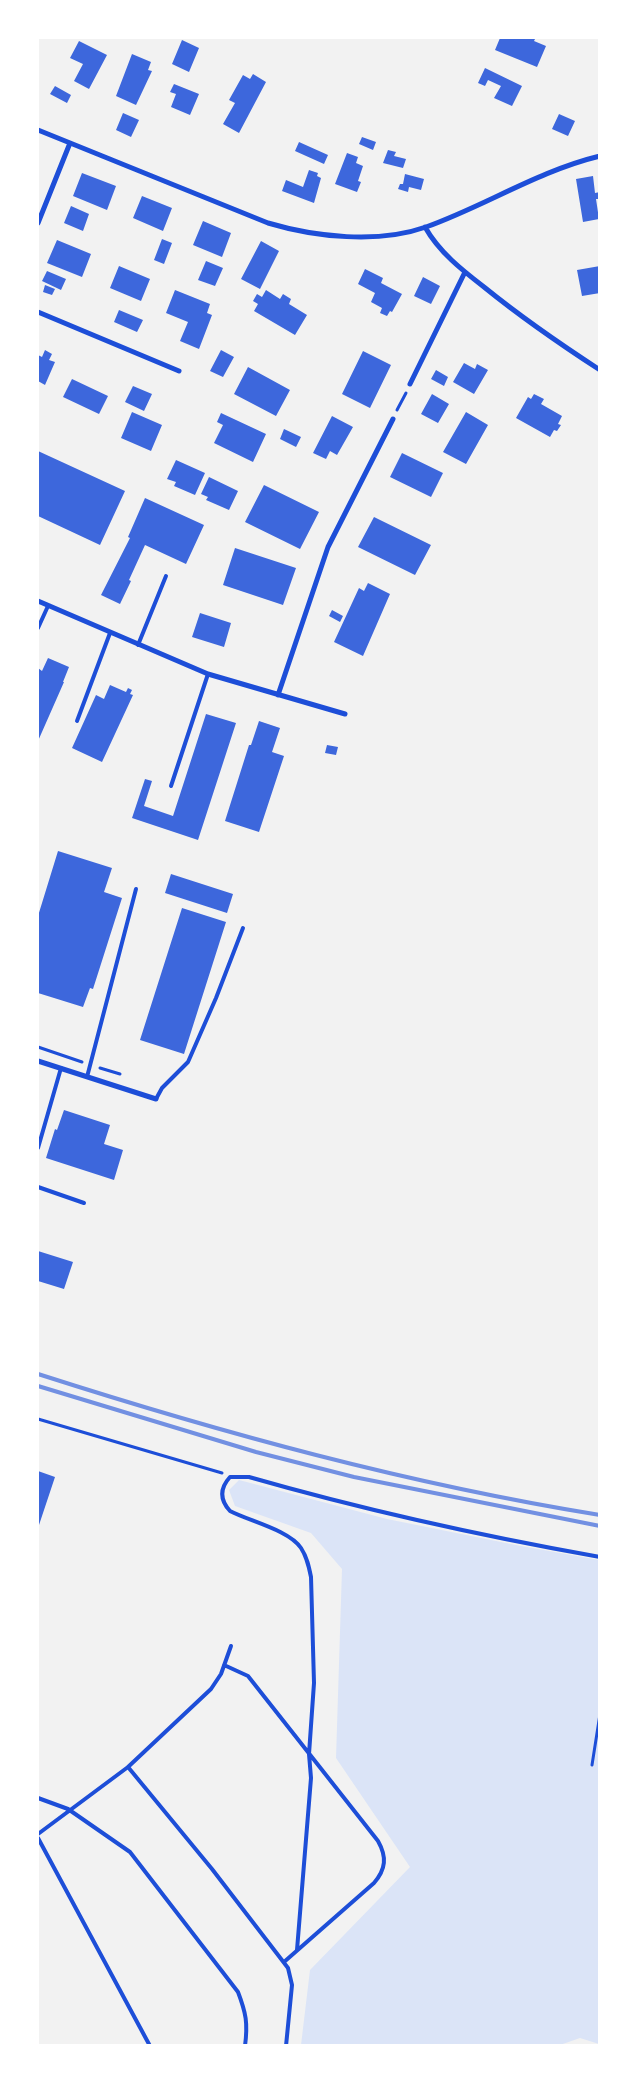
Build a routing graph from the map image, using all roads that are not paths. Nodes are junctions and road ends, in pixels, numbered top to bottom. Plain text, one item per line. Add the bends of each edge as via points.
1 (38, 130) edge
2 (70, 143) junction
3 (600, 156) edge
4 (38, 223) edge
5 (425, 227) junction
6 (465, 272) junction
7 (38, 312) edge
8 (600, 370) edge
9 (179, 371) dead end
10 (410, 384) road end
11 (393, 419) road end
12 (166, 576) dead end
13 (38, 601) edge
14 (48, 606) junction
15 (38, 628) edge
16 (110, 633) junction
17 (138, 645) junction
18 (208, 674) junction
19 (278, 696) junction
20 (345, 714) dead end
21 (77, 722) dead end
22 (171, 786) dead end
23 (136, 889) dead end
24 (243, 928) dead end
25 (38, 1061) edge
26 (61, 1068) junction
27 (87, 1077) junction
28 (156, 1099) joint
29 (38, 1148) edge
30 (38, 1187) edge
31 (84, 1203) dead end
32 (600, 1557) edge
33 (231, 1646) dead end
34 (224, 1665) junction
35 (309, 1754) junction
36 (128, 1767) junction
37 (38, 1798) edge
38 (68, 1810) junction
39 (38, 1834) edge
40 (38, 1838) edge
41 (297, 1950) junction
42 (284, 1962) junction
43 (150, 2046) edge
44 (245, 2046) edge
45 (286, 2046) edge

1 - 2 street
2 - 4 street
2 - 5 street via 289,229 370,236
3 - 5 street via 548,174
5 - 6 street via 437,246
6 - 8 street via 520,316
6 - 10 street
7 - 9 street
11 - 19 street via 328,546
12 - 17 lane
13 - 14 street
14 - 15 lane
14 - 16 street
16 - 17 street
16 - 21 lane
17 - 18 street
18 - 19 street
18 - 22 lane
19 - 20 street
23 - 27 lane
24 - 28 lane via 188,1062 162,1088
25 - 26 street
26 - 27 street
26 - 29 lane
27 - 28 street
30 - 31 lane
32 - 35 lane via 449,1529 249,1477 230,1477 222,1488 224,1504 230,1511 289,1537 308,1561 314,1683
33 - 34 lane
34 - 35 lane via 248,1676
34 - 36 lane via 211,1689
35 - 41 lane
35 - 41 lane via 378,1841 384,1866 374,1883
36 - 38 lane
36 - 42 lane
37 - 38 lane
38 - 39 lane
38 - 44 lane via 130,1852 238,1992 246,2012
40 - 43 lane
41 - 42 lane
42 - 45 lane via 292,1985

